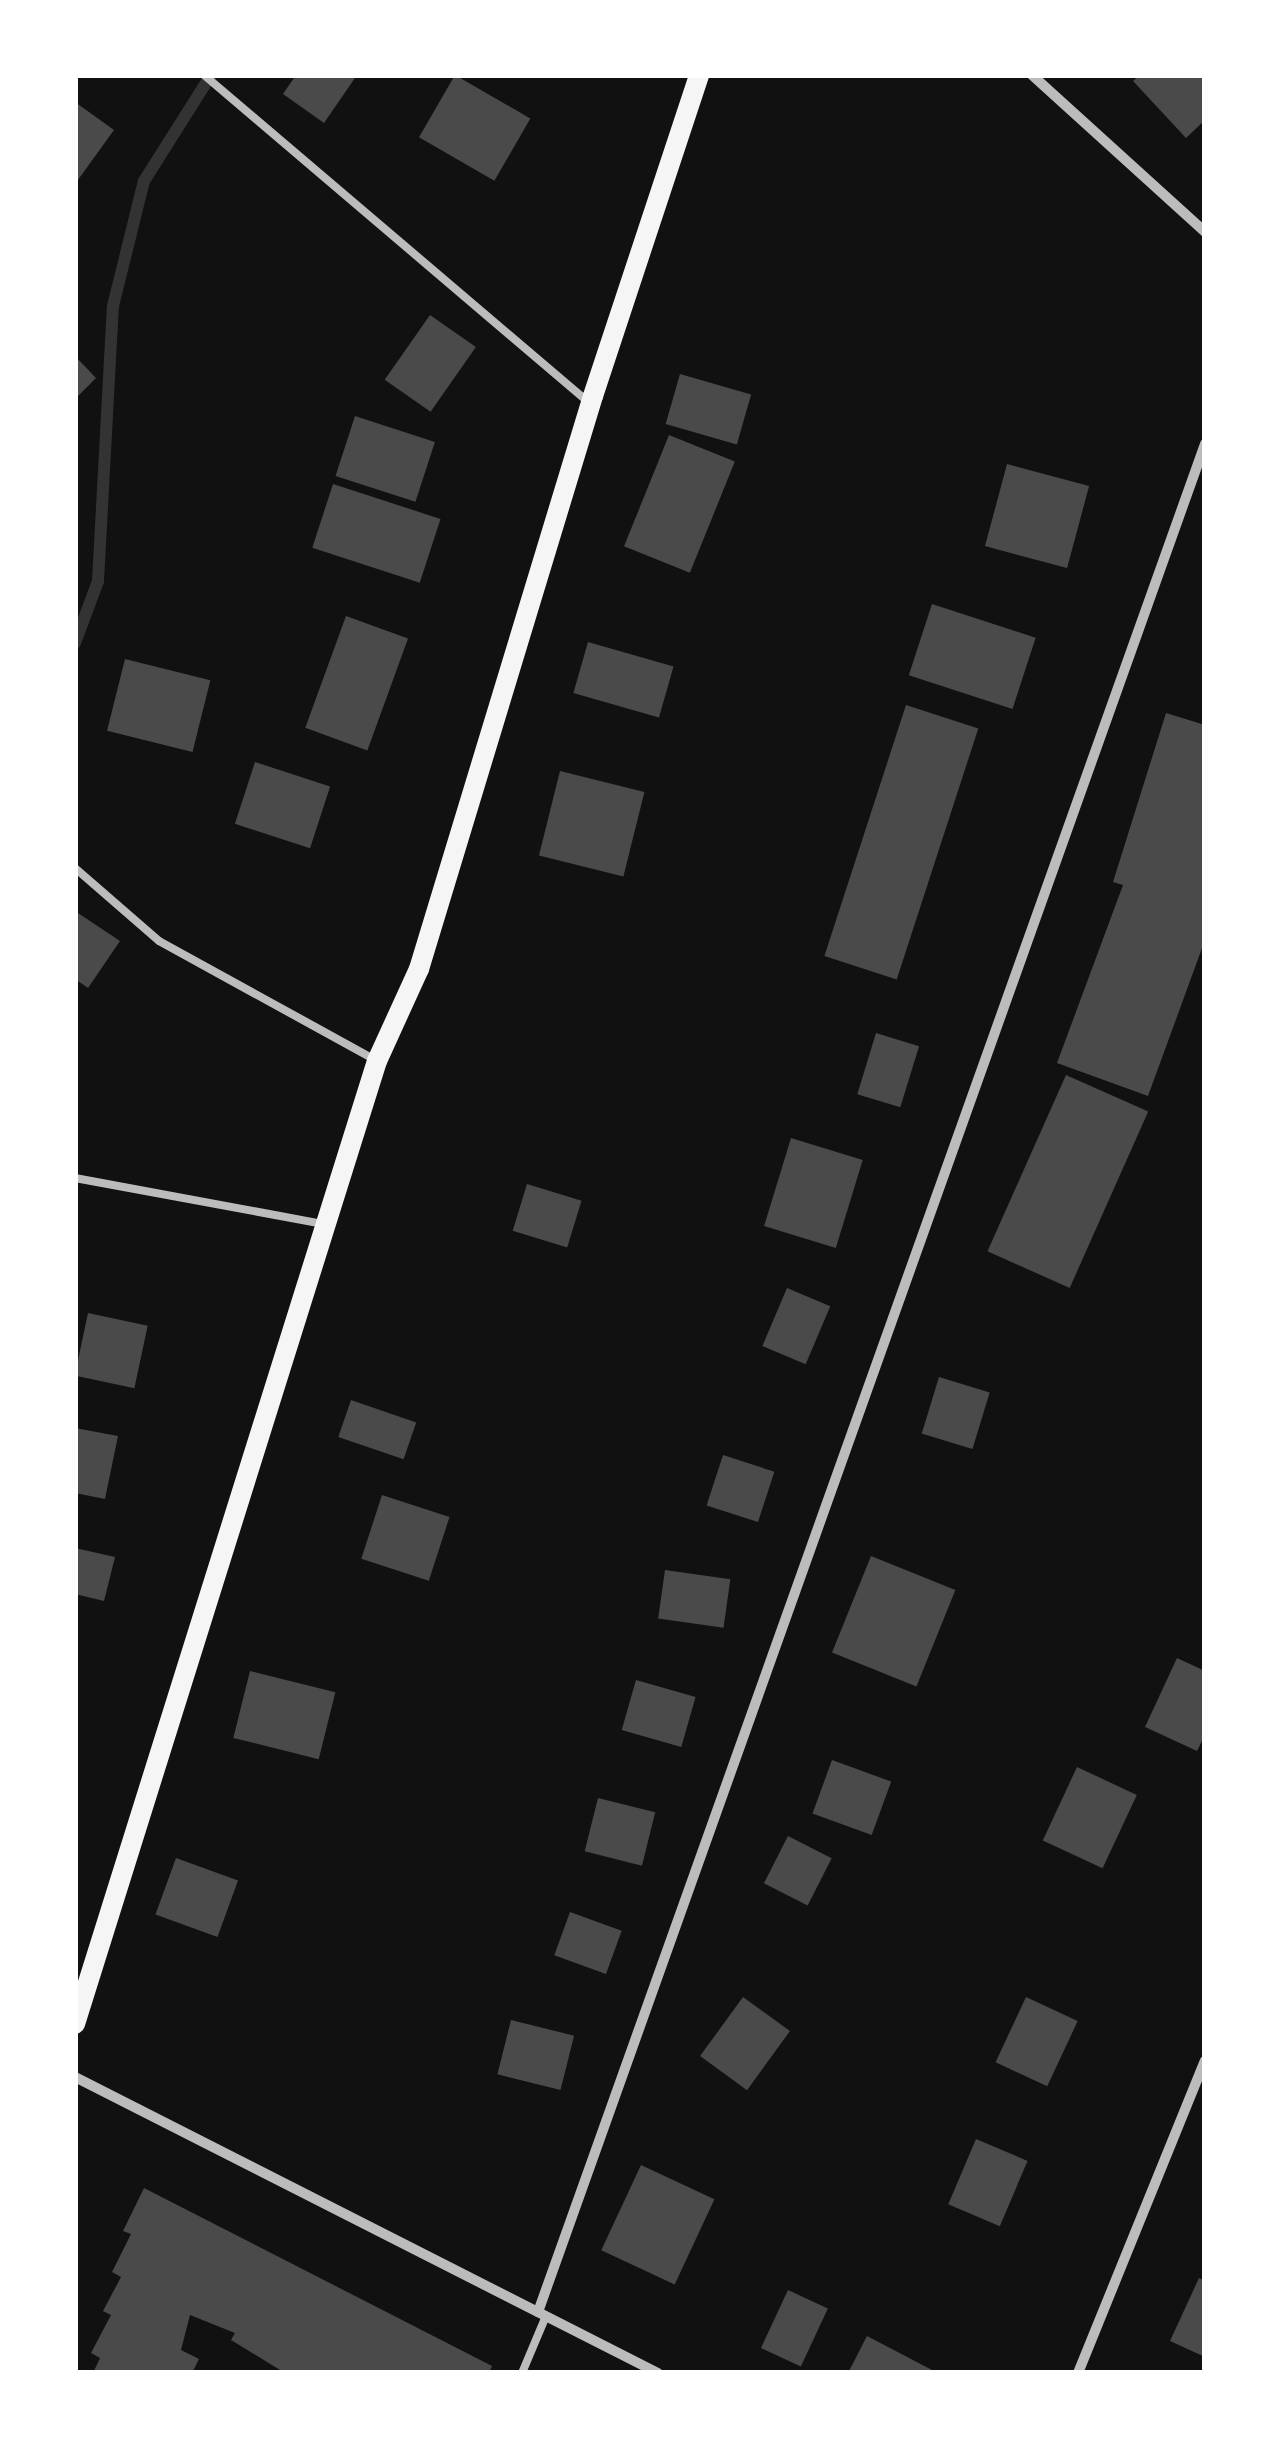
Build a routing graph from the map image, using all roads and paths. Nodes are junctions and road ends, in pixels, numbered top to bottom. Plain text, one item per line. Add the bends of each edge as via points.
1 (204, 75) edge
2 (698, 75) edge
3 (1032, 75) edge
4 (1205, 232) edge
5 (590, 404) junction
6 (1205, 444) edge
7 (75, 868) edge
8 (377, 1061) junction
9 (75, 1178) edge
10 (328, 1225) junction
11 (75, 2024) edge
12 (1205, 2061) edge
13 (75, 2077) edge
14 (542, 2314) junction
15 (522, 2373) edge
16 (658, 2373) edge
17 (1078, 2373) edge

1 - 5 lane
2 - 5 main road
3 - 4 street
5 - 8 main road via 419,969
6 - 14 street
7 - 8 lane via 159,940
8 - 10 main road
9 - 10 lane
10 - 11 main road
12 - 17 street
13 - 14 street
14 - 15 lane
14 - 16 street

